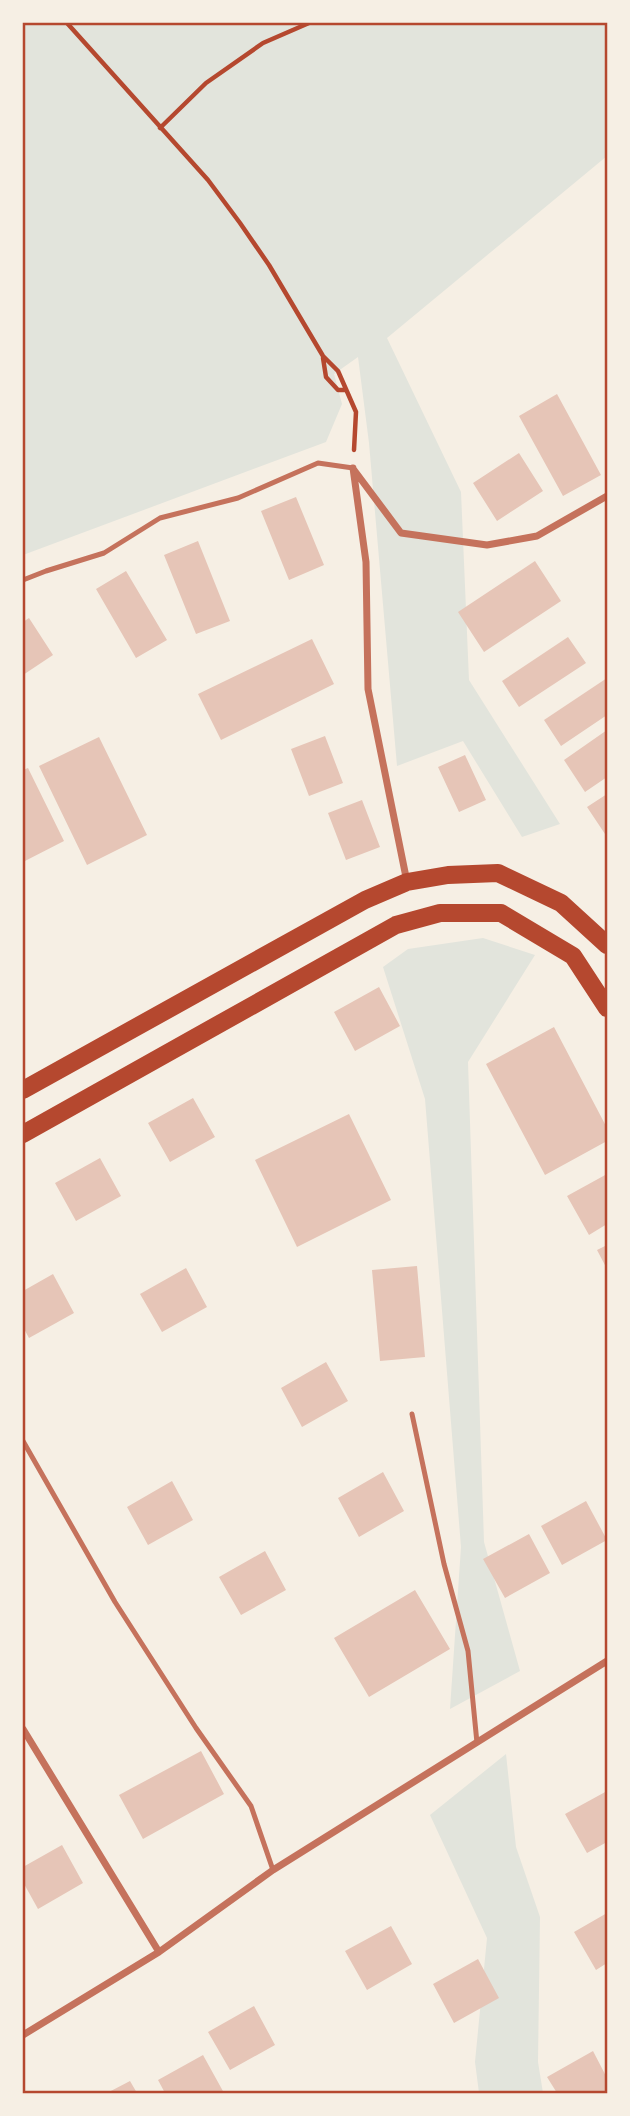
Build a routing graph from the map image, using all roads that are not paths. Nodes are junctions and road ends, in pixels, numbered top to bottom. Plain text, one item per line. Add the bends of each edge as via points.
1 (353, 468) junction
2 (607, 496) edge
3 (23, 580) edge
4 (407, 882) junction
5 (607, 945) edge
6 (607, 1009) edge
7 (23, 1090) edge
8 (23, 1134) edge
9 (412, 1414) dead end
10 (23, 1441) edge
11 (607, 1661) edge
12 (23, 1729) edge
13 (477, 1743) junction
14 (273, 1870) junction
15 (159, 1952) junction
16 (23, 2035) edge

1 - 2 street via 401,533 487,545 537,536
1 - 3 lane via 318,463 238,498 160,518 104,553
1 - 4 street via 366,562 368,689
4 - 5 main road via 498,873 561,903
4 - 7 main road via 365,900
6 - 8 main road via 573,956 501,913 440,913 396,925 341,954
9 - 13 lane via 468,1651
10 - 14 lane via 115,1602 251,1806
11 - 13 street
12 - 15 street
13 - 14 street
14 - 15 street
15 - 16 street

